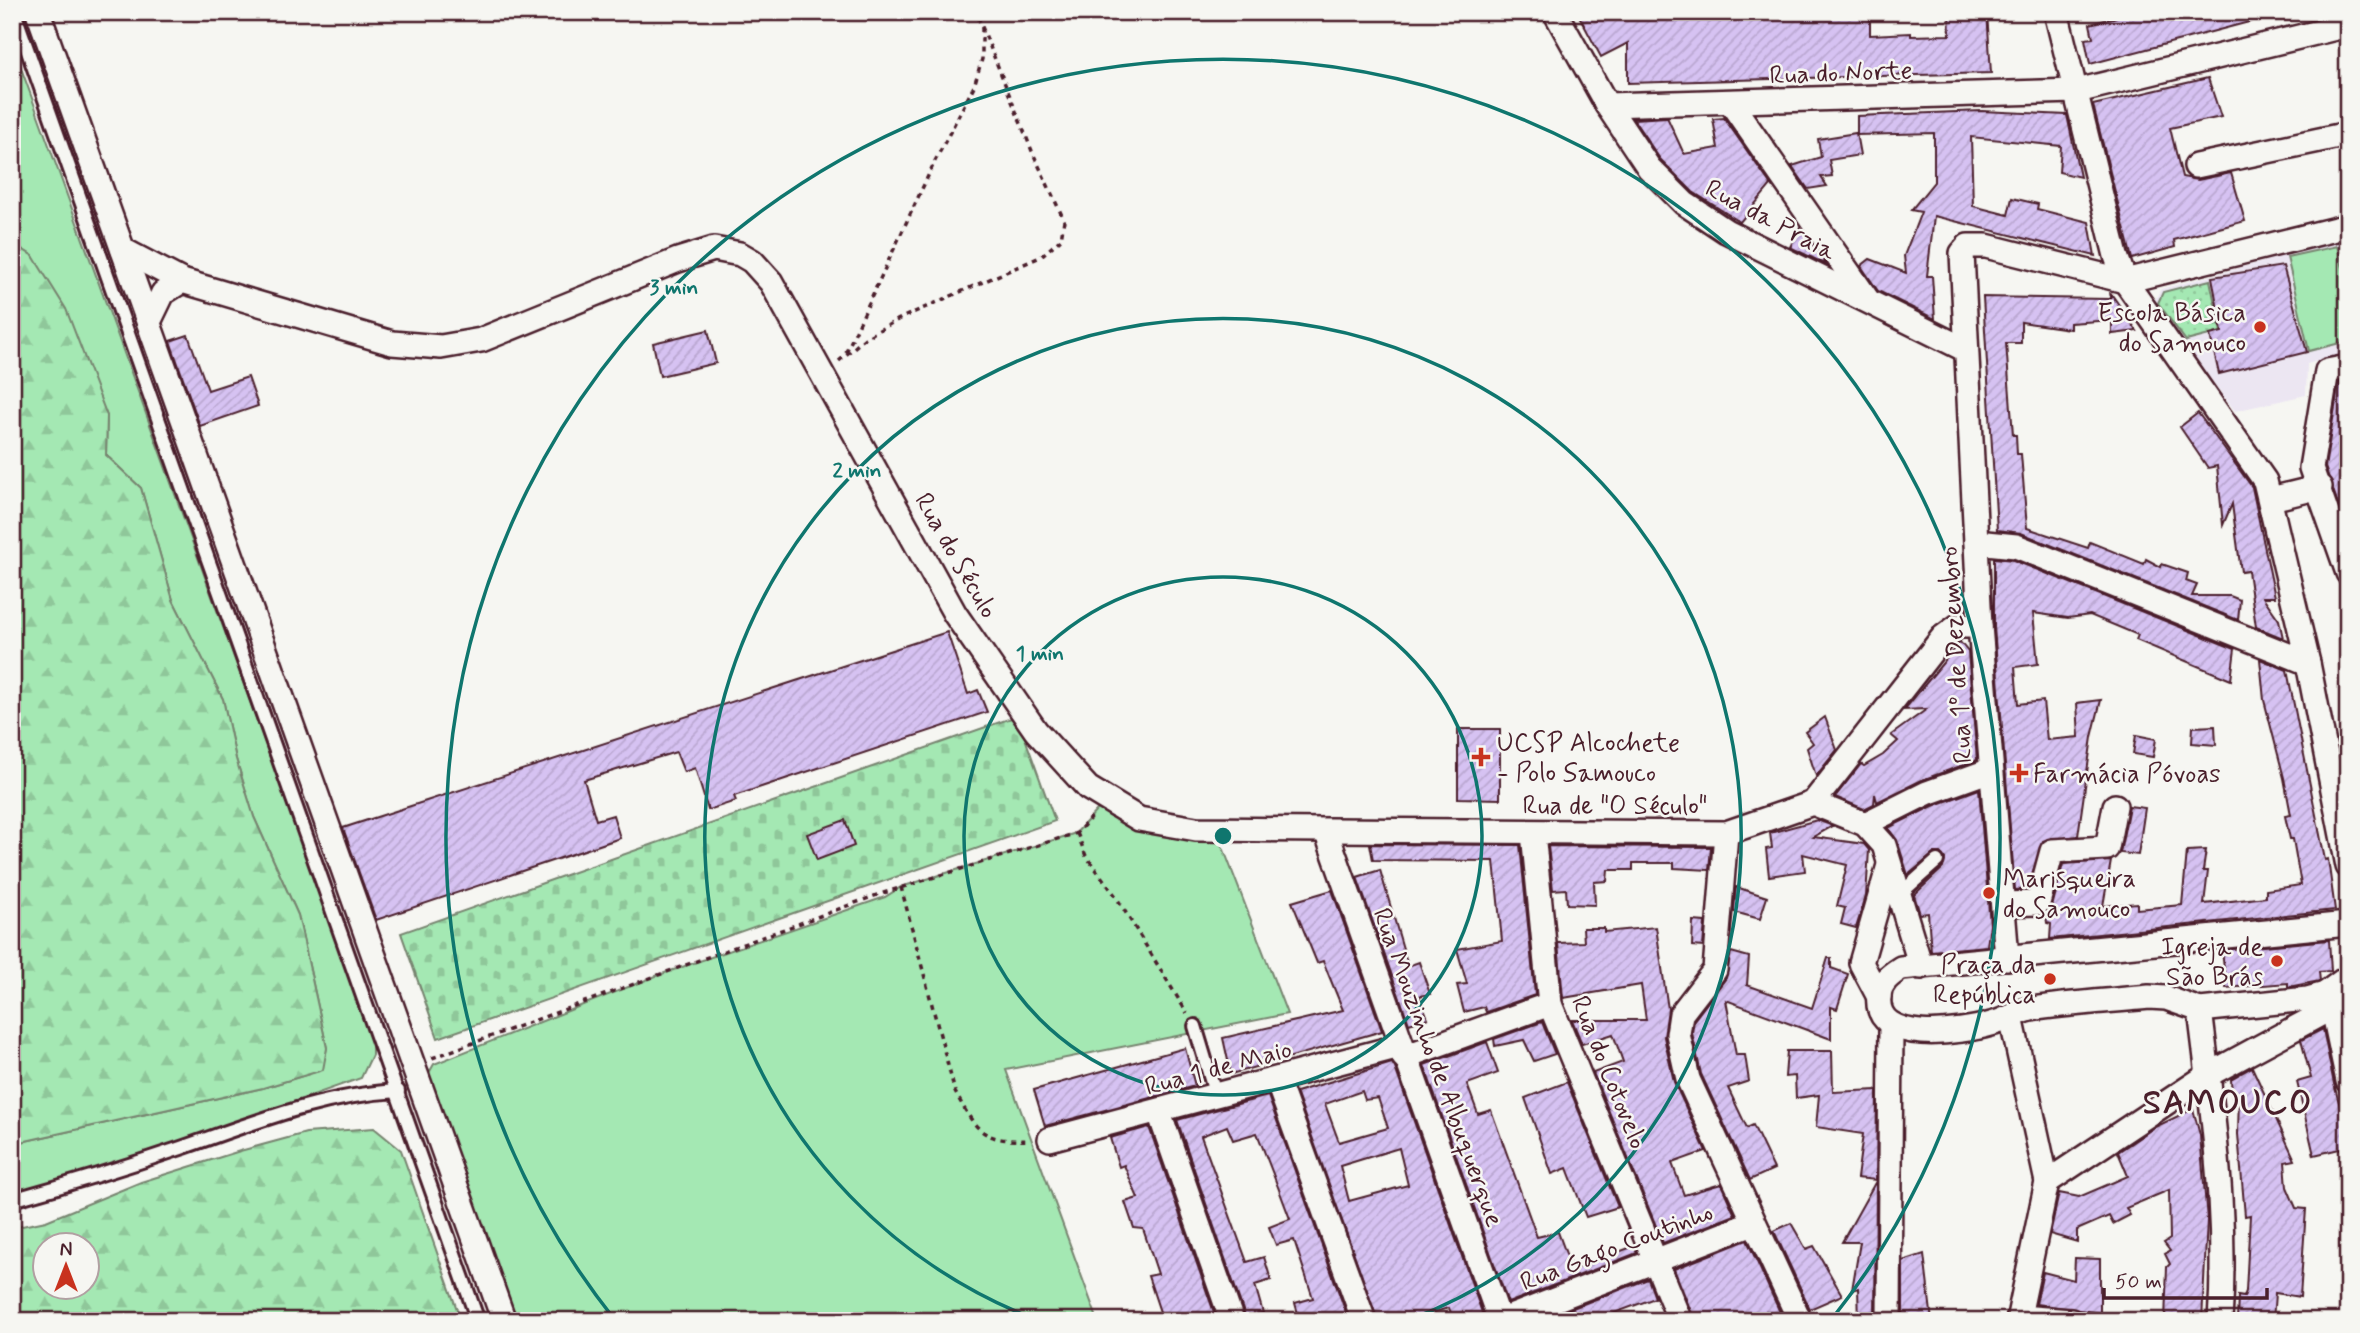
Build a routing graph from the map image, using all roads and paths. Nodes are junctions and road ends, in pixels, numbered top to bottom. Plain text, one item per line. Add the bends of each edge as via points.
1 (14, 12) edge
2 (38, 12) edge
3 (976, 12) edge
4 (1555, 12) edge
5 (2056, 12) edge
6 (982, 24) junction
7 (2348, 25) edge
8 (2077, 92) junction
9 (1731, 103) junction
10 (1607, 105) junction
11 (2348, 134) edge
12 (2196, 166) dead end
13 (2348, 226) edge
14 (123, 250) junction
15 (182, 281) junction
16 (2125, 281) junction
17 (1868, 301) junction
18 (149, 322) junction
19 (1964, 349) junction
20 (845, 356) junction
21 (2337, 369) edge
22 (825, 375) junction
23 (2320, 487) junction
24 (2271, 499) junction
25 (1976, 542) junction
26 (2348, 573) edge
27 (1979, 626) junction
28 (2308, 663) junction
29 (1991, 770) junction
30 (1107, 799) junction
31 (1813, 803) junction
32 (2115, 806) dead end
33 (1865, 824) junction
34 (1326, 831) junction
35 (1533, 832) junction
36 (1077, 833) junction
37 (1726, 833) junction
38 (1937, 861) dead end
39 (1889, 865) junction
40 (2348, 866) edge
41 (901, 887) junction
42 (1900, 894) junction
43 (2003, 904) junction
44 (2348, 923) edge
45 (2007, 958) junction
46 (1921, 967) junction
47 (2347, 981) edge
48 (2325, 993) junction
49 (1879, 997) junction
50 (1550, 1004) junction
51 (2200, 1010) junction
52 (2011, 1017) junction
53 (1195, 1026) joint
54 (1891, 1026) junction
55 (1402, 1052) junction
56 (413, 1065) junction
57 (2208, 1075) junction
58 (1277, 1080) junction
59 (2348, 1080) edge
60 (398, 1091) junction
61 (1216, 1096) junction
62 (1159, 1112) junction
63 (1050, 1139) joint
64 (2047, 1182) junction
65 (12, 1200) edge
66 (1753, 1223) junction
67 (1657, 1262) junction
68 (2019, 1319) edge
69 (478, 1321) edge
70 (504, 1321) edge
71 (1232, 1321) edge
72 (1364, 1321) edge
73 (1500, 1321) edge
74 (1680, 1321) edge
75 (1800, 1321) edge
76 (1889, 1321) edge
77 (2071, 1321) edge
78 (2220, 1321) edge

1 - 60 lane
2 - 14 street
3 - 6 path
4 - 10 street, Rua da Praia
5 - 8 street
6 - 20 path via 982,60 974,86
6 - 20 path via 1065,220 1061,239 1040,257 901,318 865,338
7 - 8 street, Rua do Norte
8 - 9 street, Rua do Norte
8 - 16 street
9 - 10 street, Rua do Norte
9 - 17 street
10 - 17 street, Rua da Praia via 1649,168 1684,203 1726,231
11 - 12 street
13 - 16 street
14 - 15 street, Rua do Século
14 - 18 street
15 - 18 street via 163,293
15 - 22 street, Rua do Século via 391,343 440,347 481,340 678,260 727,250 763,270
16 - 19 street, Rua 1º de Dezembro via 1986,246 1968,246 1962,253
16 - 24 street via 2265,481
17 - 19 street, Rua da Praia
18 - 56 street
19 - 25 street, Rua 1º de Dezembro
20 - 22 path
21 - 23 street via 2311,468
22 - 30 street, Rua do Século via 956,614 1036,731 1088,788
23 - 24 street
23 - 26 street
24 - 28 street
25 - 27 street, Rua 1º de Dezembro
25 - 28 street via 2015,547
27 - 29 street, Rua 1º de Dezembro
27 - 31 street via 1958,626 1943,637
28 - 40 street
29 - 33 street via 1927,793
29 - 43 street, Rua 1º de Dezembro
30 - 34 street, Rua do Século via 1139,819 1196,829
30 - 36 path
31 - 33 street
31 - 37 street, Rua de "O Século"
32 - 43 street via 2107,848 2052,850 2038,903
33 - 39 street via 1884,845
34 - 35 street, Rua de "O Século"
34 - 55 street, Rua Mouzinho de Albuquerque
35 - 37 street, Rua de "O Século"
35 - 50 street, Rua do Cotovelo
36 - 41 path
36 - 53 path via 1086,856
37 - 66 street via 1714,970 1681,1014 1678,1034 1688,1079
38 - 42 lane
39 - 42 street
39 - 49 street via 1861,963
41 - 56 path
41 - 63 path via 955,1092 972,1123 989,1138
42 - 46 street
43 - 45 street, Rua 1º de Dezembro
44 - 45 street
45 - 46 street
46 - 49 street via 1901,968 1889,975
47 - 48 street
48 - 51 street via 2307,999
48 - 57 street via 2319,1015
48 - 59 street
49 - 54 street
50 - 55 street, Rua 1 de Maio
50 - 67 street, Rua do Cotovelo
51 - 52 street via 2149,997 2028,1010
51 - 57 street
52 - 54 street via 1990,1025 1918,1033
52 - 64 street
53 - 61 lane
54 - 76 street
55 - 58 street, Rua 1 de Maio
55 - 73 street, Rua Mouzinho de Albuquerque
56 - 70 street
57 - 64 street
57 - 78 street via 2220,1173
58 - 61 street, Rua 1 de Maio
58 - 72 street
60 - 65 lane via 295,1107 99,1177
60 - 69 lane
61 - 62 street, Rua 1 de Maio
62 - 63 street, Rua 1 de Maio
62 - 71 street
64 - 68 street
66 - 67 street, Rua Gago Coutinho
66 - 75 street
67 - 73 street, Rua Gago Coutinho
67 - 74 street, Rua do Cotovelo
68 - 77 street

